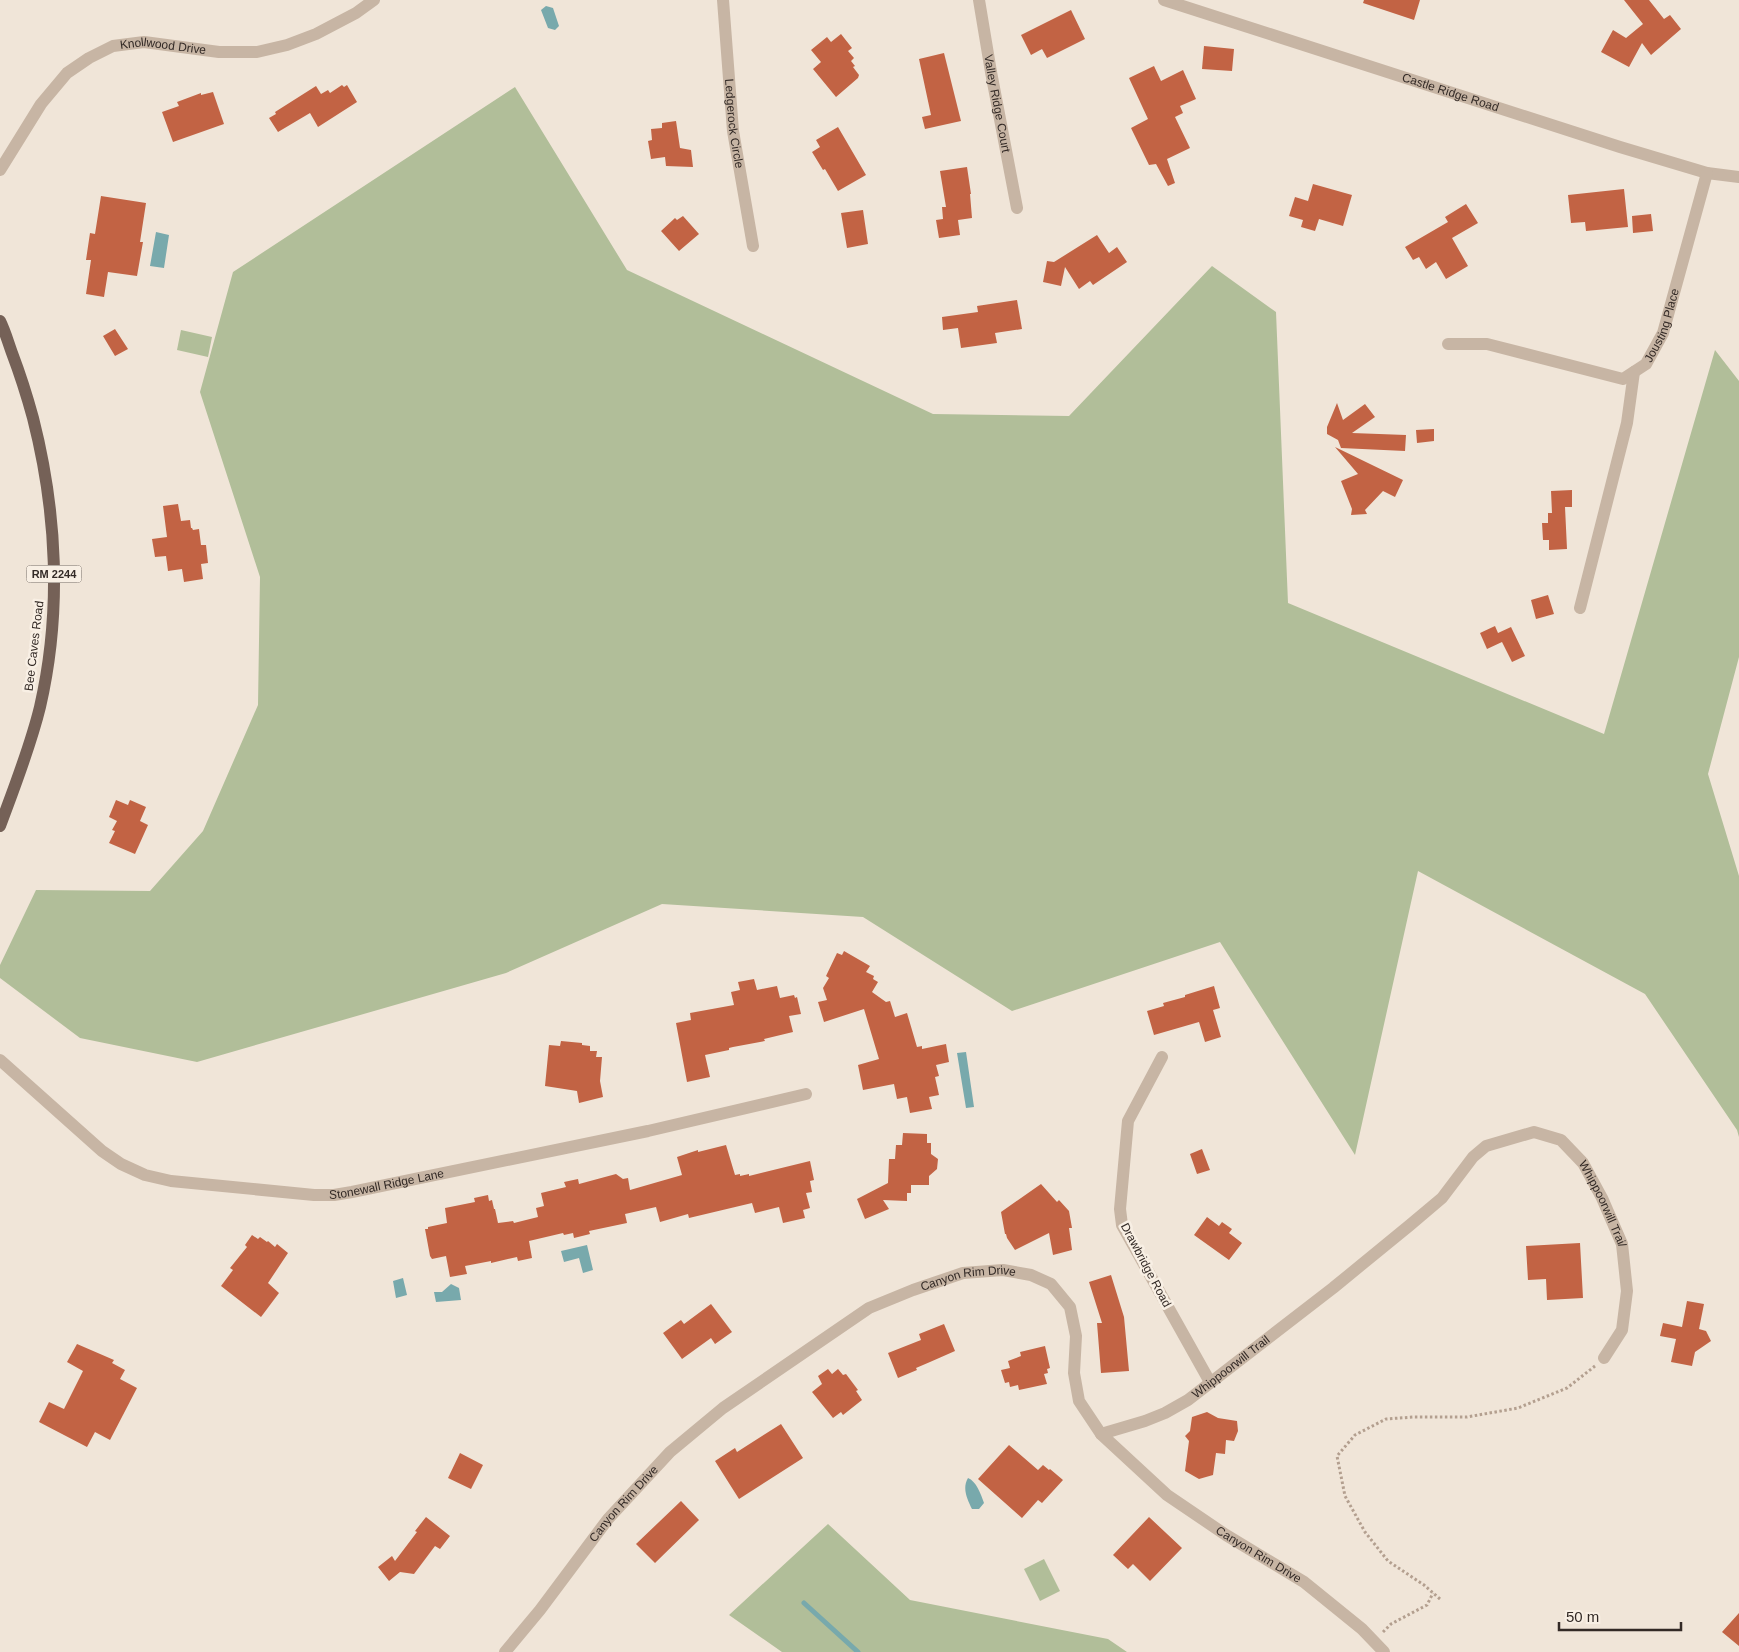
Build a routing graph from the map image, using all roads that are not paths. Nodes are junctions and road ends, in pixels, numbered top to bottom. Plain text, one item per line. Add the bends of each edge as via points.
1 (374, 0) edge
2 (723, 0) edge
3 (979, 0) edge
4 (1164, 0) edge
5 (0, 170) edge
6 (1707, 173) junction
7 (1739, 177) edge
8 (1017, 208) dead end
9 (753, 246) dead end
10 (0, 321) edge
11 (1448, 344) dead end
12 (1634, 372) junction
13 (1580, 608) dead end
14 (0, 826) edge
15 (1162, 1057) dead end
16 (0, 1060) edge
17 (806, 1094) dead end
18 (1604, 1358) road end
19 (1210, 1382) junction
20 (1101, 1434) junction
21 (505, 1652) edge
22 (1384, 1652) edge

1 - 5 street, Knollwood Drive via 316,34 287,46 257,52 219,52 144,42 113,46 67,73 41,104
2 - 9 street, Ledgerock Circle via 733,132
3 - 8 street, Valley Ridge Court
4 - 6 street, Castle Ridge Road
6 - 7 street, Castle Ridge Road
6 - 12 street, Jousting Place via 1663,334 1646,364
10 - 14 main road, Bee Caves Road / RM 2244 via 26,393 41,451 52,524 54,595 49,656 39,709
11 - 12 street, Jousting Place via 1487,344 1623,379
12 - 13 street via 1627,423
15 - 19 street, Drawbridge Road via 1128,1121 1120,1209 1122,1225
16 - 17 street, Stonewall Ridge Lane via 102,1151 145,1175 171,1181 314,1195 352,1192 648,1131
18 - 19 street, Whippoorwill Trail via 1622,1330 1627,1291 1622,1244 1583,1162 1561,1140 1534,1132 1486,1146 1473,1157 1442,1198 1333,1288
19 - 20 street, Whippoorwill Trail via 1165,1413
20 - 21 street, Canyon Rim Drive via 1079,1401 1074,1373 1076,1336 1070,1307 1051,1284 1031,1275 1003,1270 964,1273 913,1290 869,1308 723,1408 670,1452 608,1519
20 - 22 street, Canyon Rim Drive via 1167,1495 1304,1582 1362,1629

